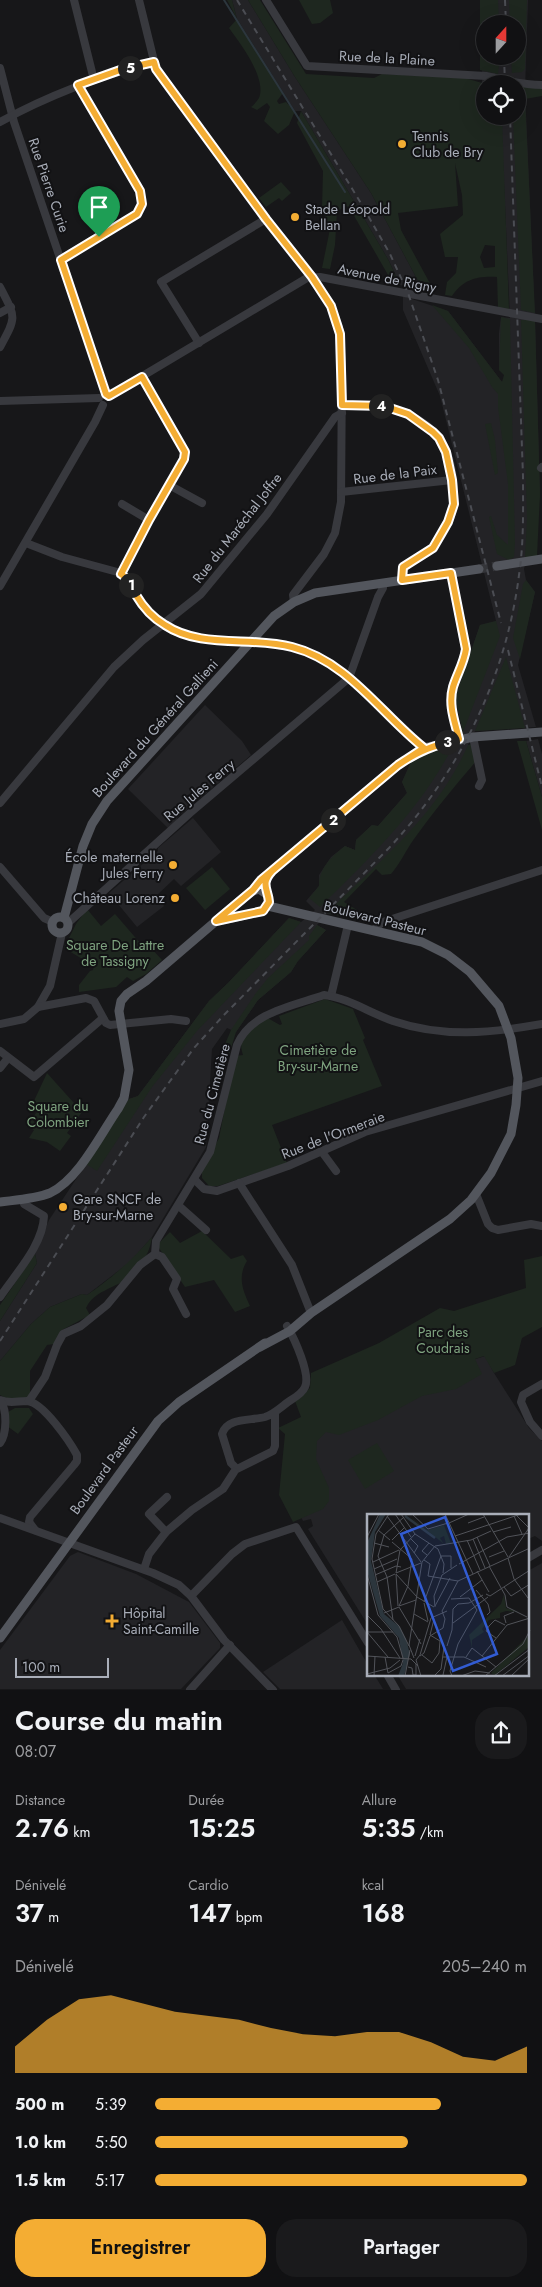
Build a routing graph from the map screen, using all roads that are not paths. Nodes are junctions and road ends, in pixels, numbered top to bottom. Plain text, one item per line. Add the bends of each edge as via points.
1 (74, 0) edge
2 (140, 0) edge
3 (266, 0) edge
4 (154, 62) junction
5 (0, 68) edge
6 (94, 80) junction
7 (78, 85) junction
8 (542, 85) edge
9 (12, 116) junction
10 (0, 122) edge
11 (266, 219) junction
12 (61, 260) junction
13 (312, 277) junction
14 (0, 287) edge
15 (11, 308) junction
16 (0, 313) edge
17 (542, 319) edge
18 (199, 343) junction
19 (0, 347) edge
20 (142, 377) junction
21 (104, 398) junction
22 (0, 401) edge
23 (342, 409) junction
24 (452, 480) junction
25 (169, 485) junction
26 (341, 492) junction
27 (202, 503) dead end
28 (122, 504) dead end
29 (149, 520) junction
30 (26, 543) junction
31 (542, 559) edge
32 (497, 566) tunnel mouth
33 (479, 569) tunnel mouth
34 (451, 573) junction
35 (121, 574) junction
36 (306, 580) junction
37 (402, 580) junction
38 (0, 586) edge
39 (380, 587) junction
40 (315, 593) junction
41 (294, 602) junction
42 (163, 624) junction
43 (250, 642) junction
44 (349, 678) junction
45 (542, 732) edge
46 (473, 737) junction
47 (459, 739) junction
48 (424, 748) junction
49 (479, 786) dead end
50 (0, 803) edge
51 (0, 867) edge
52 (542, 870) edge
53 (269, 874) junction
54 (250, 892) junction
55 (265, 892) junction
56 (268, 906) junction
57 (256, 912) junction
58 (66, 920) junction
59 (216, 921) junction
60 (53, 922) junction
61 (348, 925) junction
62 (373, 930) junction
63 (62, 933) junction
64 (50, 986) junction
65 (331, 996) junction
66 (65, 1002) junction
67 (38, 1008) junction
68 (103, 1018) junction
69 (186, 1021) dead end
70 (0, 1024) edge
71 (121, 1024) junction
72 (542, 1024) edge
73 (506, 1030) junction
74 (0, 1051) edge
75 (8, 1058) junction
76 (0, 1068) edge
77 (542, 1081) edge
78 (515, 1090) junction
79 (322, 1152) junction
80 (336, 1171) dead end
81 (195, 1180) junction
82 (239, 1183) junction
83 (476, 1194) junction
84 (23, 1199) junction
85 (0, 1202) edge
86 (179, 1206) junction
87 (542, 1226) edge
88 (206, 1230) dead end
89 (156, 1254) junction
90 (0, 1297) edge
91 (310, 1313) junction
92 (186, 1314) dead end
93 (288, 1329) junction
94 (542, 1384) edge
95 (29, 1401) junction
96 (3, 1402) edge
97 (275, 1412) junction
98 (542, 1436) edge
99 (0, 1443) edge
100 (234, 1472) dead end
101 (167, 1498) dead end
102 (30, 1517) junction
103 (0, 1518) edge
104 (19, 1524) junction
105 (35, 1530) junction
106 (166, 1532) junction
107 (69, 1542) junction
108 (542, 1550) edge
109 (530, 1557) edge
110 (144, 1570) junction
111 (191, 1596) junction
112 (0, 1638) edge
113 (367, 1641) edge
114 (230, 1645) junction
115 (389, 1677) edge
116 (190, 1690) edge
117 (272, 1690) edge
118 (396, 1690) edge

1 - 6 street
2 - 4 street
3 - 8 street, Rue de la Plaine via 307,66 486,76 524,85
4 - 6 street
4 - 11 street
5 - 9 street, Rue Pierre Curie
6 - 7 street
7 - 9 street
7 - 12 street via 140,191 142,204 137,214
9 - 10 street
9 - 12 street, Rue Pierre Curie
11 - 13 street
11 - 18 street via 161,282
12 - 21 street, Rue Pierre Curie
13 - 17 street, Avenue de Rigny
13 - 18 street
13 - 23 street via 331,306 339,327
14 - 15 street
15 - 16 street
15 - 19 street via 14,322
18 - 20 street
20 - 21 street
20 - 25 street via 185,452
21 - 22 street
21 - 30 street
23 - 24 street via 384,406 417,419 443,445
23 - 26 street
23 - 42 street, Rue du Maréchal Joffre via 231,559 201,594
24 - 26 street, Rue de la Paix
24 - 37 street via 454,504 446,528 433,548 403,567
25 - 27 street
25 - 29 street
26 - 36 street via 342,502 334,532
28 - 29 street
29 - 35 street
30 - 35 street
30 - 38 street
31 - 32 main road
33 - 34 main road, Boulevard du Général Gallieni
34 - 37 main road, Boulevard du Général Gallieni
34 - 47 street via 466,649 453,687 451,704
35 - 42 street via 128,578 145,608
36 - 40 street
36 - 41 street via 293,595
37 - 39 main road, Boulevard du Général Gallieni
39 - 40 main road, Boulevard du Général Gallieni
39 - 44 street
40 - 41 main road, Boulevard du Général Gallieni
41 - 43 main road, Boulevard du Général Gallieni via 274,616
42 - 43 street via 184,635
42 - 50 street, Rue du Maréchal Joffre via 114,667
43 - 44 street via 292,647 330,664
43 - 58 main road, Boulevard du Général Gallieni via 102,807 83,846
44 - 48 street
44 - 58 street, Rue Jules Ferry
45 - 46 main road
46 - 47 main road
46 - 49 street via 482,780
47 - 48 main road
48 - 53 main road via 398,765
51 - 60 street via 44,918
52 - 62 street via 382,922
53 - 54 main road
53 - 55 main road
54 - 55 main road via 259,889
54 - 57 main road via 247,905
54 - 59 main road
55 - 56 main road via 269,898
56 - 57 main road
56 - 61 main road, Boulevard Pasteur
57 - 59 main road
58 - 60 main road via 56,918
58 - 63 main road via 67,930
59 - 71 main road via 124,997 119,1006
60 - 63 main road via 55,931
61 - 62 main road, Boulevard Pasteur
61 - 65 street
62 - 73 main road, Boulevard Pasteur via 422,942 470,972 499,1006
63 - 64 street
64 - 66 street via 56,1000
64 - 67 street
65 - 73 street via 392,1020 431,1031
65 - 81 street, Rue du Cimetière via 324,995 267,1015 241,1036 229,1072 213,1144
66 - 67 street
66 - 68 street via 90,998
67 - 70 street via 24,1019
68 - 71 street via 110,1025
68 - 75 street via 34,1077
69 - 71 street via 171,1019
71 - 84 main road via 129,1070 124,1098 64,1184 48,1194
72 - 73 street
73 - 78 main road, Boulevard Pasteur via 515,1053
74 - 75 street
75 - 76 street
77 - 78 street, Rue de l'Ormeraie
78 - 79 street, Rue de l'Ormeraie via 365,1132
78 - 83 main road, Boulevard Pasteur via 511,1134
79 - 80 street
79 - 82 street, Rue de l'Ormeraie
81 - 82 street, Rue de l'Ormeraie via 210,1191
81 - 86 street, Rue du Cimetière
82 - 91 street via 292,1264
83 - 87 street via 492,1228
83 - 91 main road, Boulevard Pasteur via 450,1220
84 - 85 main road
84 - 90 street via 24,1204 44,1216 43,1226 35,1248
86 - 88 street
86 - 89 street, Rue du Cimetière via 156,1241
89 - 92 street via 177,1279 173,1289
89 - 95 street via 140,1265 107,1305 82,1326 64,1334 45,1377
91 - 93 main road, Boulevard Pasteur
93 - 97 street via 307,1381 298,1396
93 - 107 main road, Boulevard Pasteur via 180,1402 158,1421
94 - 98 street via 523,1395 520,1402
95 - 96 street
95 - 102 street via 49,1417 77,1455 74,1466
96 - 99 street via 4,1432
97 - 97 street via 231,1423 224,1430 222,1434 231,1463 237,1469 273,1451
100 - 106 street via 223,1489
101 - 106 street via 149,1514
102 - 104 street
102 - 105 street via 29,1522
103 - 104 street
104 - 105 street
105 - 107 street
106 - 110 street via 150,1554
107 - 110 street
107 - 112 main road, Boulevard Pasteur
108 - 109 street
110 - 111 street via 179,1585
111 - 113 street via 245,1544 296,1527
111 - 114 street
114 - 116 street
114 - 117 street
115 - 118 street

